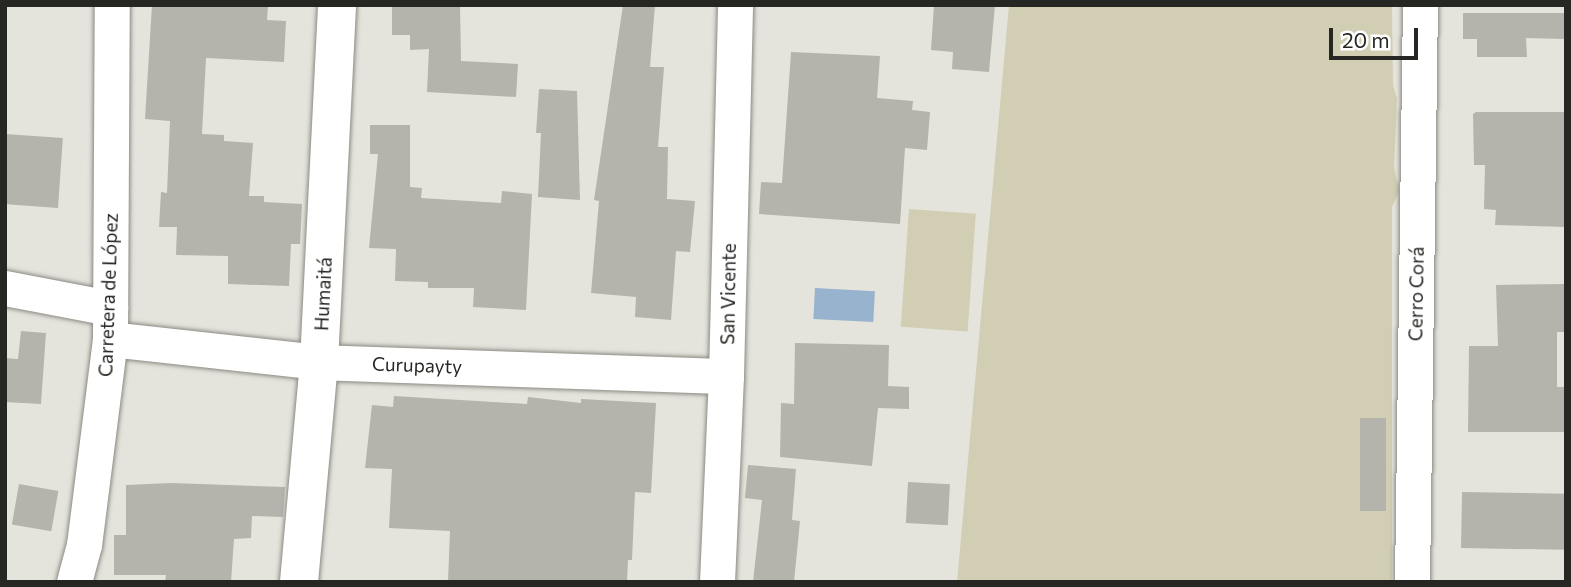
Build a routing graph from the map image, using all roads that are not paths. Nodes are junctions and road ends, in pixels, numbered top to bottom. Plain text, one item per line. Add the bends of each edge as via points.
1 (112, 5) edge
2 (337, 5) edge
3 (734, 5) edge
4 (1420, 5) edge
5 (5, 288) edge
6 (110, 323) junction
7 (320, 362) junction
8 (726, 376) junction
9 (74, 582) edge
10 (299, 582) edge
11 (717, 582) edge
12 (1412, 582) edge

1 - 6 street, Carretera de López
2 - 7 street, Humaitá
3 - 8 street, San Vicente
4 - 12 street, Cerro Corá
5 - 6 street, Curupayty
6 - 7 street, Curupayty
6 - 9 street, Carretera de López via 84,545
7 - 8 street, Curupayty
7 - 10 street, Humaitá
8 - 11 street, San Vicente

